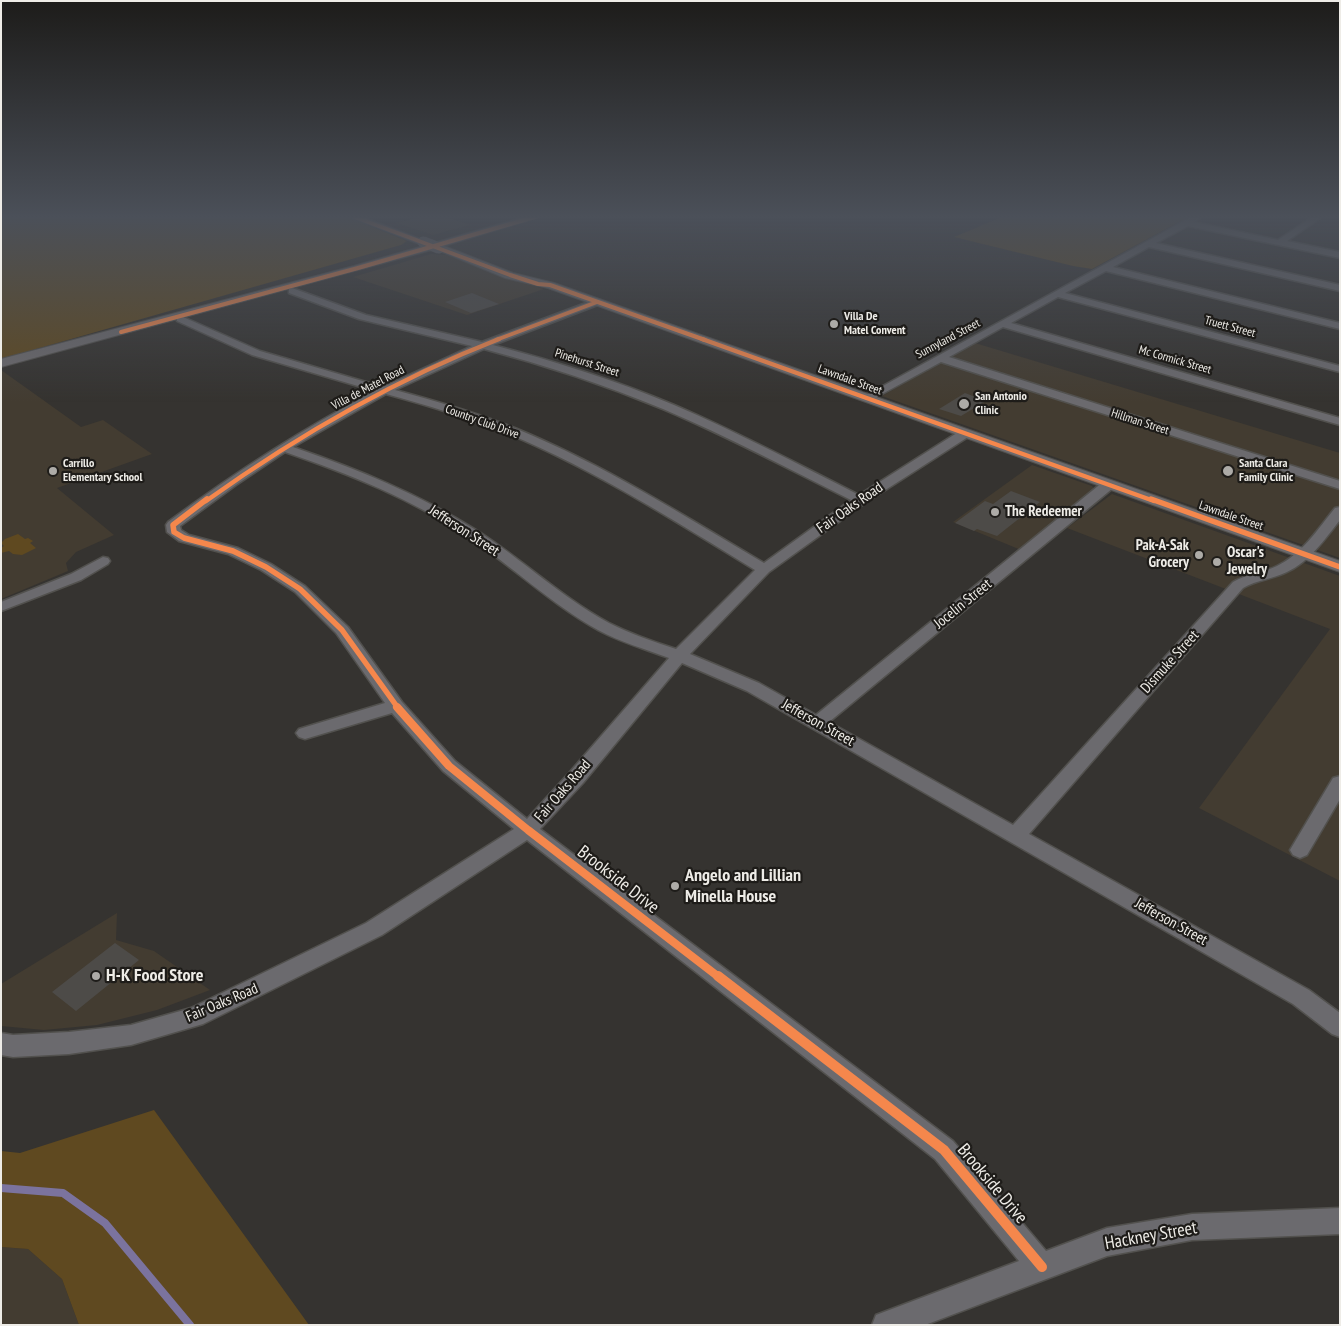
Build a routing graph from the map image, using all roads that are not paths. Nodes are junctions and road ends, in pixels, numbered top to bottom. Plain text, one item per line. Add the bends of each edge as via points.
1 (298, 278) edge
2 (304, 278) edge
3 (320, 278) edge
4 (332, 278) edge
5 (527, 278) edge
6 (1087, 278) edge
7 (1146, 278) edge
8 (1296, 278) edge
9 (1340, 288) edge
10 (292, 291) junction
11 (1056, 294) junction
12 (597, 302) junction
13 (180, 319) junction
14 (1003, 324) junction
15 (1340, 326) edge
16 (121, 329) junction
17 (483, 346) junction
18 (940, 358) junction
19 (1, 362) edge
20 (1340, 369) edge
21 (384, 390) junction
22 (867, 398) junction
23 (1340, 422) edge
24 (964, 434) junction
25 (284, 448) junction
26 (1108, 485) junction
27 (1340, 485) edge
28 (860, 500) junction
29 (1340, 511) edge
30 (174, 532) joint
31 (1303, 554) junction
32 (103, 562) dead end
33 (1340, 567) edge
34 (764, 569) junction
35 (1, 607) edge
36 (679, 656) junction
37 (396, 706) junction
38 (818, 722) junction
39 (305, 733) dead end
40 (1340, 783) edge
41 (528, 830) junction
42 (1016, 835) junction
43 (1300, 850) dead end
44 (1340, 1027) edge
45 (1, 1044) edge
46 (1340, 1221) edge
47 (1042, 1267) junction
48 (886, 1325) edge

1 - 16 main road via 187,305
2 - 16 main road
3 - 16 main road
4 - 10 main road
5 - 12 main road, Lawndale Street
6 - 11 street, Sunnyland Street
7 - 15 street
8 - 9 street
10 - 13 main road
10 - 17 street, Pinehurst Street via 366,318
11 - 14 street, Sunnyland Street
11 - 20 street, Truett Street
12 - 17 street, Villa de Matel Road
12 - 22 main road, Lawndale Street
13 - 16 main road
13 - 21 street, Country Club Drive via 255,353
14 - 18 street, Sunnyland Street
14 - 23 street, Mc Cormick Street
16 - 19 main road
17 - 21 street, Villa de Matel Road
17 - 28 street, Pinehurst Street via 647,398
18 - 22 street, Sunnyland Street
18 - 27 street, Hillman Street
21 - 25 street, Villa de Matel Road
21 - 34 street, Country Club Drive via 475,417 556,451
22 - 24 main road, Lawndale Street
24 - 26 main road, Lawndale Street
24 - 28 street, Fair Oaks Road
25 - 30 street, Villa de Matel Road via 172,525
25 - 36 street, Jefferson Street via 368,477 420,503 473,534 603,626
26 - 31 main road, Lawndale Street
26 - 38 street, Jocelin Street
28 - 34 street, Fair Oaks Road
29 - 31 street, Dismuke Street
30 - 37 street, Brookside Drive via 184,538 233,551 300,589 342,630
31 - 33 main road, Lawndale Street
31 - 42 street, Dismuke Street via 1284,568 1250,578 1238,586
32 - 35 street via 76,577
34 - 36 street, Fair Oaks Road
36 - 38 street, Jefferson Street via 754,687
36 - 41 street, Fair Oaks Road
37 - 39 street
37 - 41 street, Brookside Drive via 449,766
38 - 42 street, Jefferson Street
40 - 43 street
41 - 45 street, Fair Oaks Road via 374,929 195,1016 130,1035 96,1040 13,1046
41 - 47 street, Brookside Drive via 944,1150
42 - 44 street, Jefferson Street via 1301,997
46 - 47 street, Hackney Street via 1192,1227 1107,1242
47 - 48 street, Hackney Street

